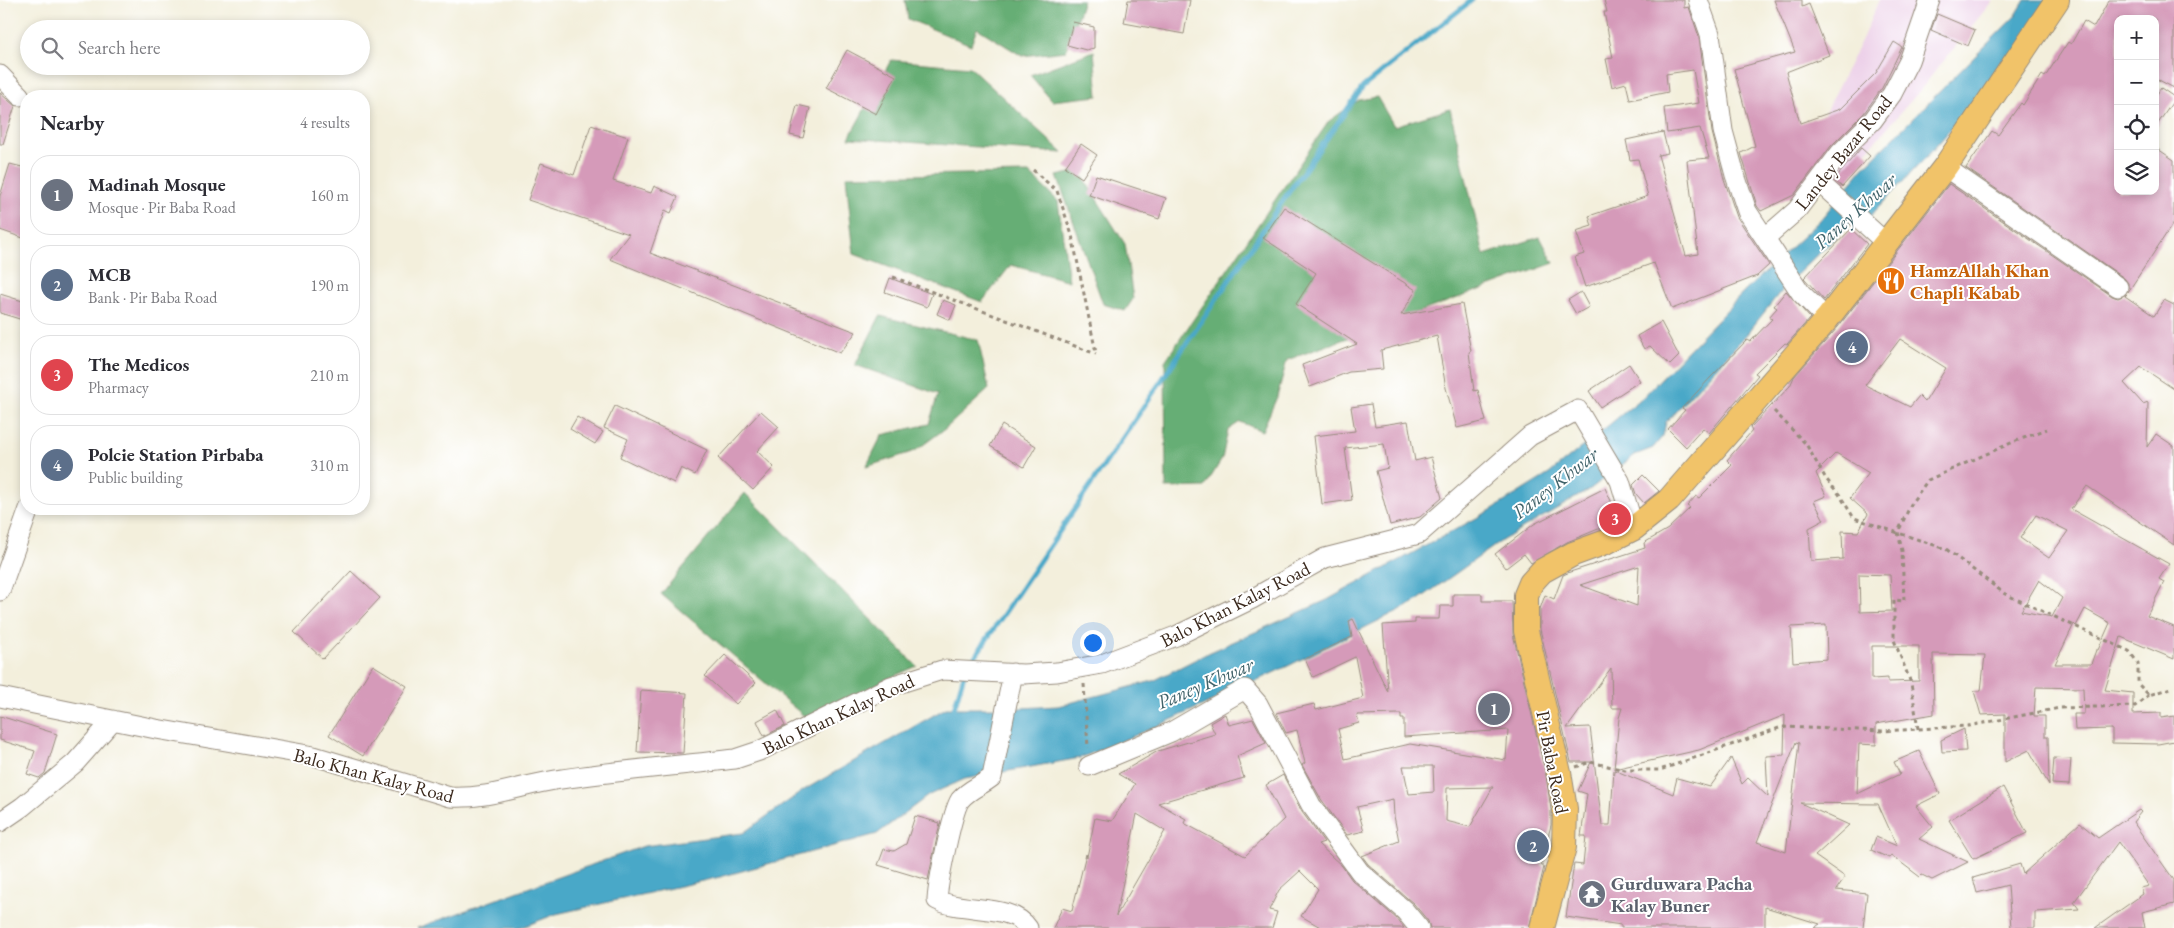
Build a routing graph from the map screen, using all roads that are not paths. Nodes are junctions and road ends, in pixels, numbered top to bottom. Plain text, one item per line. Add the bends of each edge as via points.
1 (1698, 0) edge
2 (1930, 0) edge
3 (2058, 0) edge
4 (0, 75) edge
5 (20, 96) dead end
6 (1945, 167) junction
7 (1819, 182) junction
8 (1886, 243) junction
9 (1769, 245) junction
10 (2118, 287) dead end
11 (1827, 319) junction
12 (27, 515) edge
13 (1634, 528) junction
14 (0, 591) edge
15 (1013, 673) junction
16 (0, 697) edge
17 (113, 720) junction
18 (1089, 766) road end
19 (0, 822) edge
20 (1028, 928) edge
21 (1419, 928) edge
22 (1542, 928) edge

1 - 9 street via 1710,34 1723,131 1735,175 1747,211
2 - 7 street, Landey Bazar Road via 1909,61 1892,94
3 - 6 main road
4 - 5 street
6 - 8 main road
6 - 10 street
7 - 8 street
7 - 9 street, Landey Bazar Road
8 - 11 main road
9 - 11 street via 1801,293
11 - 13 main road via 1669,500
12 - 14 street
13 - 15 street, Balo Khan Kalay Road via 1620,481 1578,410 1530,436 1419,534 1325,558 1176,636 1102,664 1056,672
13 - 22 main road, Pir Baba Road via 1542,571 1526,595 1526,631 1559,773 1564,809 1564,846
15 - 17 street, Balo Khan Kalay Road via 942,670 891,686 759,751 735,759 554,780 470,798 450,797 314,756
15 - 20 street via 992,777 971,789 959,802 938,884 937,900 951,906 1003,912 1025,923
16 - 17 street, Balo Khan Kalay Road
17 - 19 street via 75,764
18 - 21 street via 1172,732 1245,689 1258,704 1316,811 1360,872 1405,911

